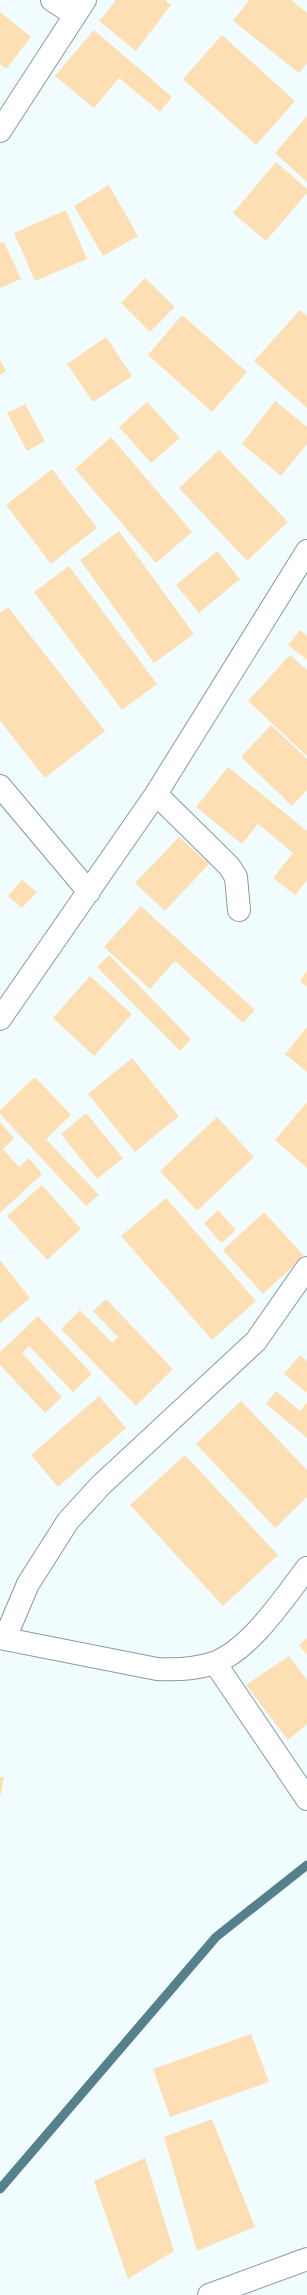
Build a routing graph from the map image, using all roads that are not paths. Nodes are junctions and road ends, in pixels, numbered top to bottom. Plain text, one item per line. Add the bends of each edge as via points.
1 (52, 0) edge
2 (80, 7) edge
3 (0, 131) edge
4 (307, 551) edge
5 (0, 786) edge
6 (156, 794) junction
7 (89, 892) junction
8 (239, 910) dead end
9 (0, 1019) edge
10 (307, 1268) edge
11 (307, 1568) edge
12 (3, 1638) edge
13 (215, 1663) junction
14 (307, 1799) edge
15 (307, 2259) edge
16 (209, 2295) edge

1 - 2 street
2 - 3 street
4 - 6 street
5 - 7 street
6 - 7 street
6 - 8 street via 229,866 236,877
7 - 9 street
10 - 12 street via 256,1341 101,1484 68,1521 28,1584
11 - 13 street via 249,1641
12 - 13 street via 157,1669 177,1670
13 - 14 street
15 - 16 street

